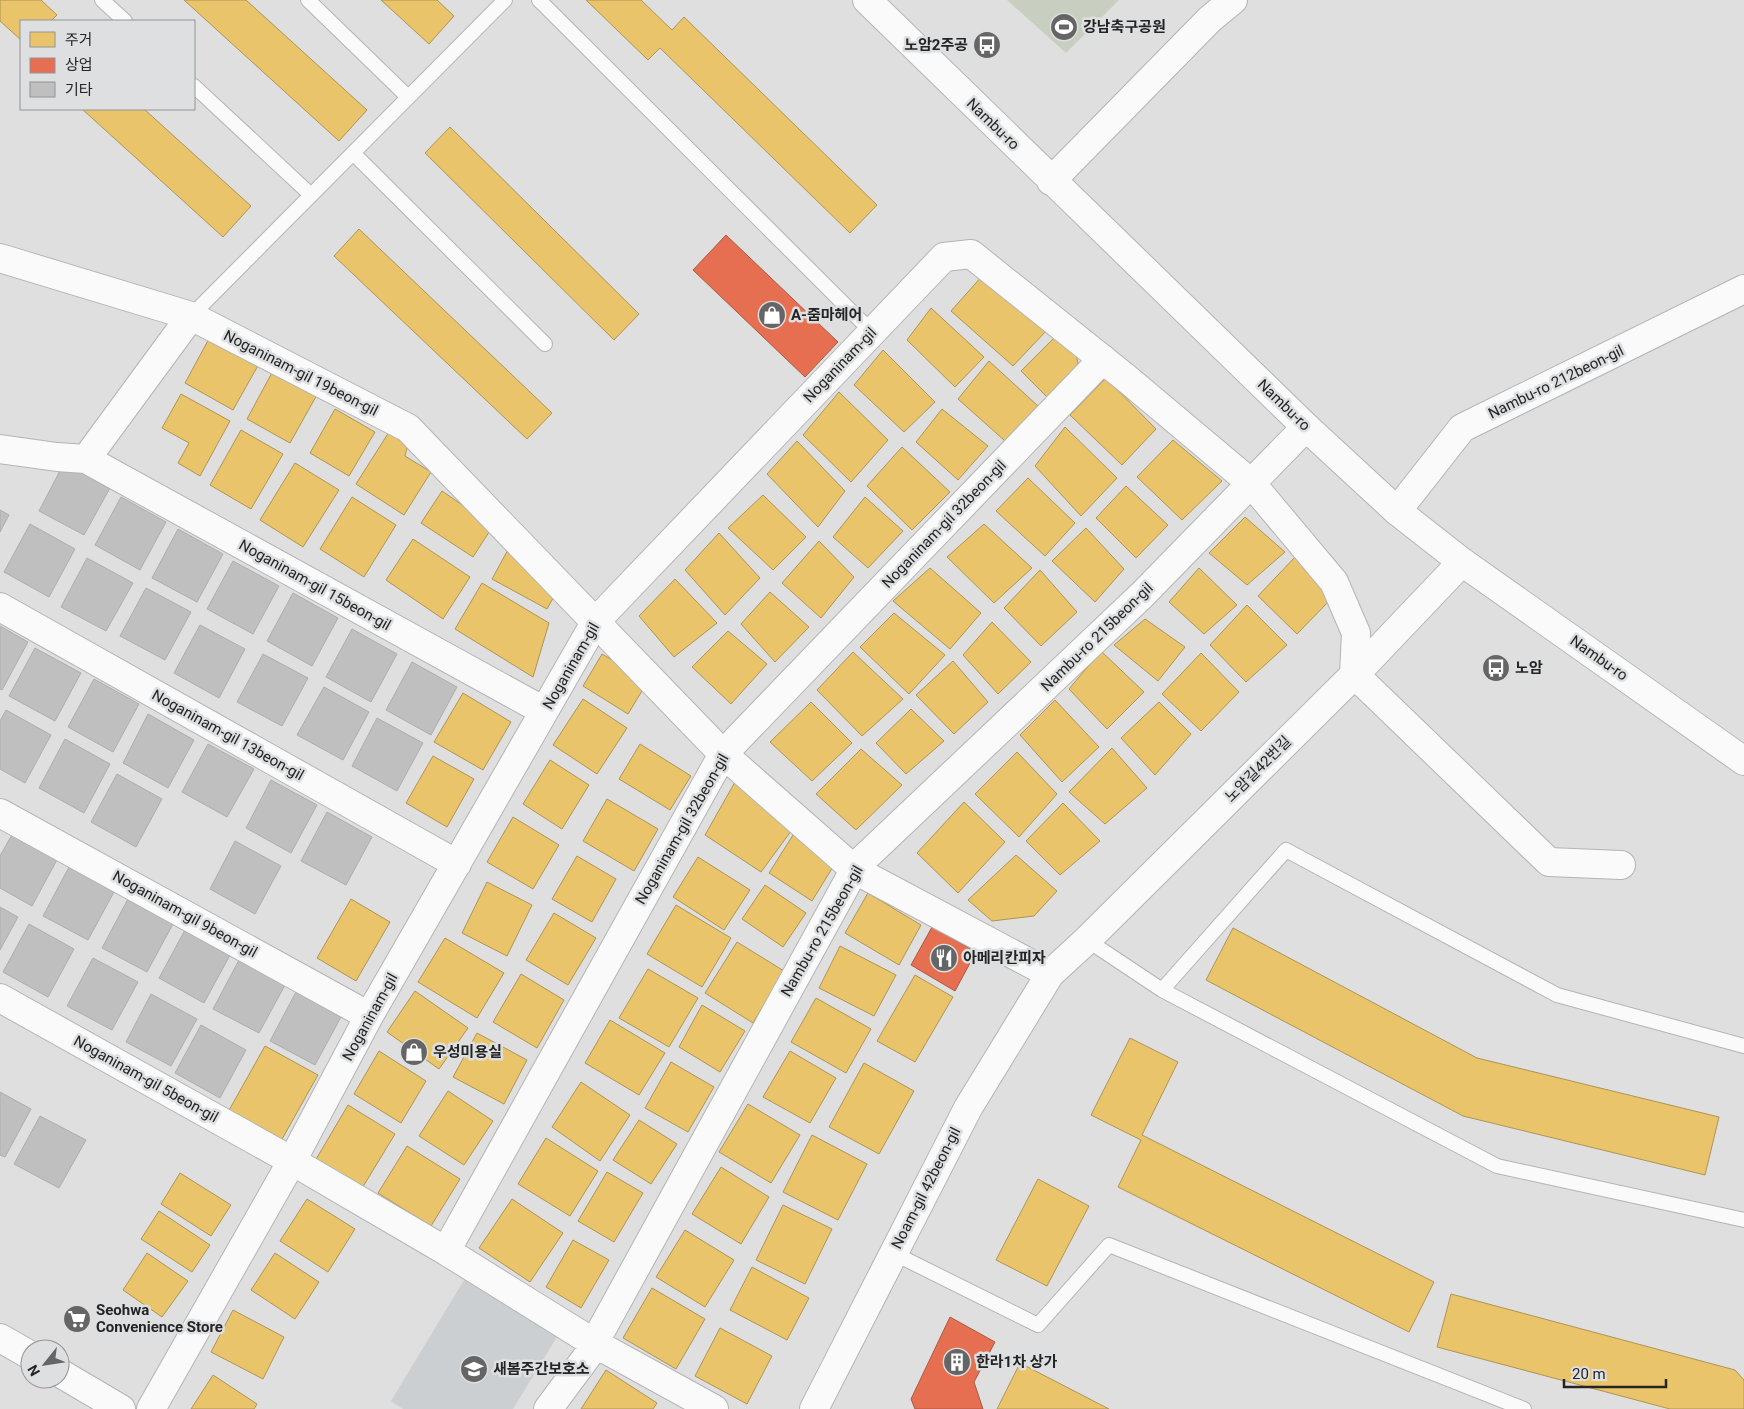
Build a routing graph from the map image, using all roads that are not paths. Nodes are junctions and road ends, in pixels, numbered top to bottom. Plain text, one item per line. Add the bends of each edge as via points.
1 (102, 0) edge
2 (308, 0) edge
3 (505, 0) edge
4 (539, 0) edge
5 (867, 0) edge
6 (1233, 0) edge
7 (123, 20) edge
8 (195, 87) edge
9 (408, 97) junction
10 (353, 153) junction
11 (1051, 181) junction
12 (311, 195) junction
13 (0, 258) edge
14 (1744, 289) edge
15 (191, 316) junction
16 (872, 332) junction
17 (545, 344) dead end
18 (1103, 359) junction
19 (1306, 427) junction
20 (0, 448) edge
21 (86, 459) junction
22 (1251, 483) junction
23 (1397, 510) junction
24 (1462, 562) junction
25 (0, 607) edge
26 (596, 620) junction
27 (1354, 674) junction
28 (544, 711) junction
29 (723, 754) junction
30 (1744, 761) edge
31 (0, 813) edge
32 (457, 864) junction
33 (1621, 865) dead end
34 (854, 870) junction
35 (1087, 940) junction
36 (1050, 974) junction
37 (1162, 990) junction
38 (0, 998) edge
39 (369, 1016) junction
40 (1744, 1046) edge
41 (292, 1161) junction
42 (1744, 1220) edge
43 (446, 1251) junction
44 (893, 1253) junction
45 (0, 1338) edge
46 (594, 1343) junction
47 (20, 1350) edge
48 (70, 1379) edge
49 (121, 1409) edge
50 (151, 1409) edge
51 (548, 1409) edge
52 (714, 1409) edge
53 (814, 1409) edge
54 (1524, 1409) edge

1 - 7 lane
2 - 9 lane
3 - 9 lane
4 - 16 lane
5 - 11 street, Nambu-ro
6 - 11 street via 1210,19
8 - 12 lane
9 - 10 lane
10 - 12 lane
10 - 17 lane
11 - 19 street, Nambu-ro
12 - 15 lane
13 - 15 street, Noganinam-gil 19beon-gil
14 - 23 street, Nambu-ro 212beon-gil via 1462,428
15 - 21 street
15 - 26 street, Noganinam-gil 19beon-gil via 408,428
16 - 18 street, Noganinam-gil via 944,257 971,254
16 - 26 street, Noganinam-gil
18 - 22 street, Noganinam-gil
18 - 29 street, Noganinam-gil 32beon-gil
19 - 22 street, Nambu-ro 215beon-gil
19 - 23 street, Nambu-ro
20 - 21 street
21 - 28 street, Noganinam-gil 15beon-gil
22 - 27 street via 1334,582 1356,633
22 - 34 street, Nambu-ro 215beon-gil via 1143,594
23 - 24 street, Nambu-ro
24 - 27 street, 노암길42번길
24 - 30 street, Nambu-ro
25 - 32 street, Noganinam-gil 13beon-gil
26 - 28 street, Noganinam-gil
26 - 29 street, Noganinam-gil 19beon-gil
27 - 33 street via 1549,862
27 - 35 street, 노암길42번길
28 - 32 street, Noganinam-gil
29 - 34 street, Noganinam-gil 19beon-gil
29 - 43 street, Noganinam-gil 32beon-gil
31 - 39 street, Noganinam-gil 9beon-gil
32 - 39 street, Noganinam-gil
34 - 36 street, Noganinam-gil 19beon-gil
34 - 46 street, Nambu-ro 215beon-gil
35 - 36 street, 노암길42번길
35 - 37 lane
36 - 44 street, Noam-gil 42beon-gil via 968,1108
37 - 40 lane via 1286,850 1557,995
37 - 42 lane via 1497,1166
38 - 41 street, Noganinam-gil 5beon-gil
39 - 41 street, Noganinam-gil
41 - 43 street, Noganinam-gil 5beon-gil
41 - 50 street, Noganinam-gil
43 - 46 street, Noganinam-gil 5beon-gil
44 - 53 street, Noam-gil 42beon-gil
44 - 54 lane via 1038,1325 1109,1245
45 - 47 street
46 - 51 street, Nambu-ro 215beon-gil
46 - 52 street, Noganinam-gil 5beon-gil
48 - 49 street

